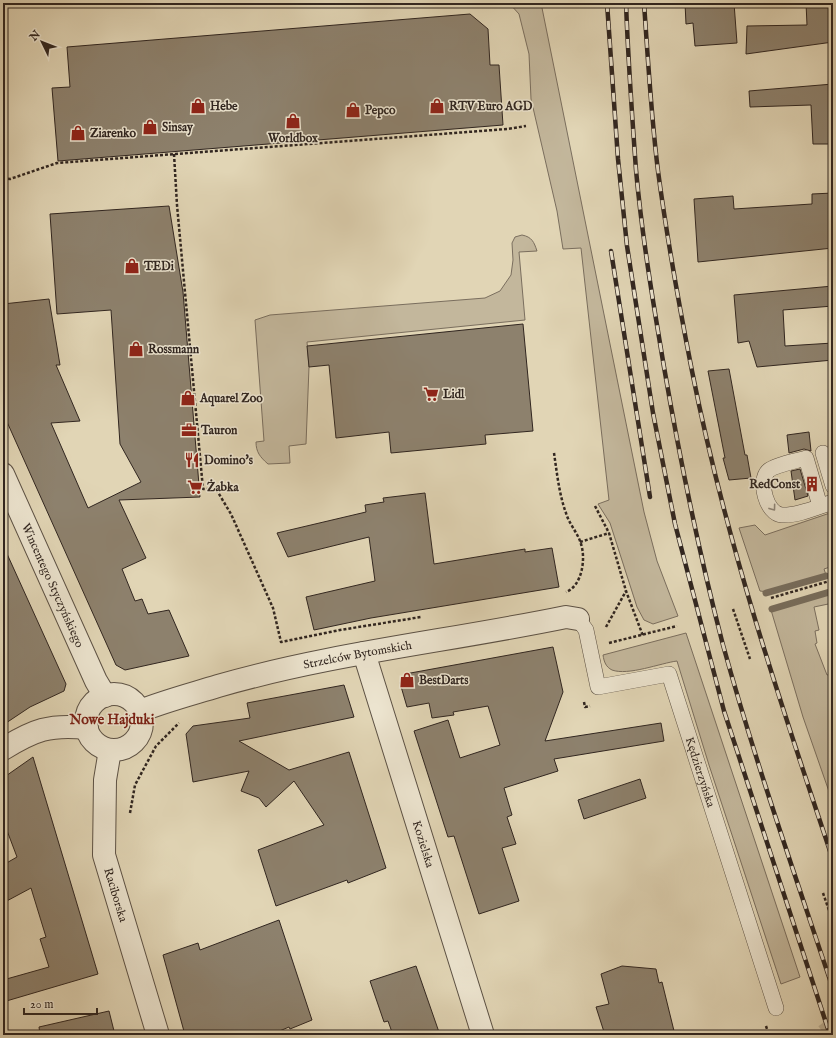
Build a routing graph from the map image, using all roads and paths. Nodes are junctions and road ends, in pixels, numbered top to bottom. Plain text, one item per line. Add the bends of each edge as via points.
1 (526, 126) dead end
2 (174, 154) junction
3 (3, 178) edge
4 (554, 453) dead end
5 (823, 453) dead end
6 (3, 474) edge
7 (833, 486) edge
8 (595, 506) dead end
9 (609, 533) junction
10 (580, 542) junction
11 (833, 580) edge
12 (626, 591) junction
13 (563, 593) dead end
14 (771, 598) dead end
15 (733, 609) dead end
16 (578, 618) joint
17 (677, 626) dead end
18 (605, 629) dead end
19 (311, 636) dead end
20 (607, 636) dead end
21 (643, 636) junction
22 (609, 643) junction
23 (602, 645) dead end
24 (364, 653) junction
25 (750, 659) dead end
26 (105, 696) junction
27 (583, 700) dead end
28 (592, 706) dead end
29 (140, 711) junction
30 (182, 719) dead end
31 (87, 728) junction
32 (3, 749) edge
33 (110, 750) junction
34 (129, 817) dead end
35 (823, 893) dead end
36 (833, 922) edge
37 (776, 1008) dead end
38 (764, 1020) dead end
39 (158, 1035) edge
40 (483, 1035) edge
41 (769, 1035) edge

1 - 2 path
2 - 3 path via 57,163 10,179
2 - 19 path via 203,489 216,489 231,514 272,608 281,642
4 - 10 path via 566,515
7 -> 5 lane
6 - 26 street, Wincentego Styczyńskiego
8 - 9 path
9 - 10 path
9 - 12 path
10 - 13 path via 582,565 579,580 573,589
11 - 14 path
12 - 18 path
12 - 21 path
15 - 25 path
16 - 24 street, Strzelców Bytomskich via 566,617
16 - 37 lane, Kędzierzyńska via 586,630 598,687 669,674
17 - 21 path
20 - 22 path
21 - 22 path
22 - 23 path
24 - 29 street, Strzelców Bytomskich via 257,675
24 - 40 street, Kozielska
26 - 29 street via 126,696
26 - 31 street via 93,703 87,715
27 - 28 path via 585,707
29 - 33 street via 143,721 137,740 119,750
30 - 34 path via 156,746 135,785
31 - 32 street via 49,727 27,734
31 - 33 street via 91,739 99,746
33 - 39 street, Raciborska via 105,780 104,855
35 - 36 path
38 - 41 path

